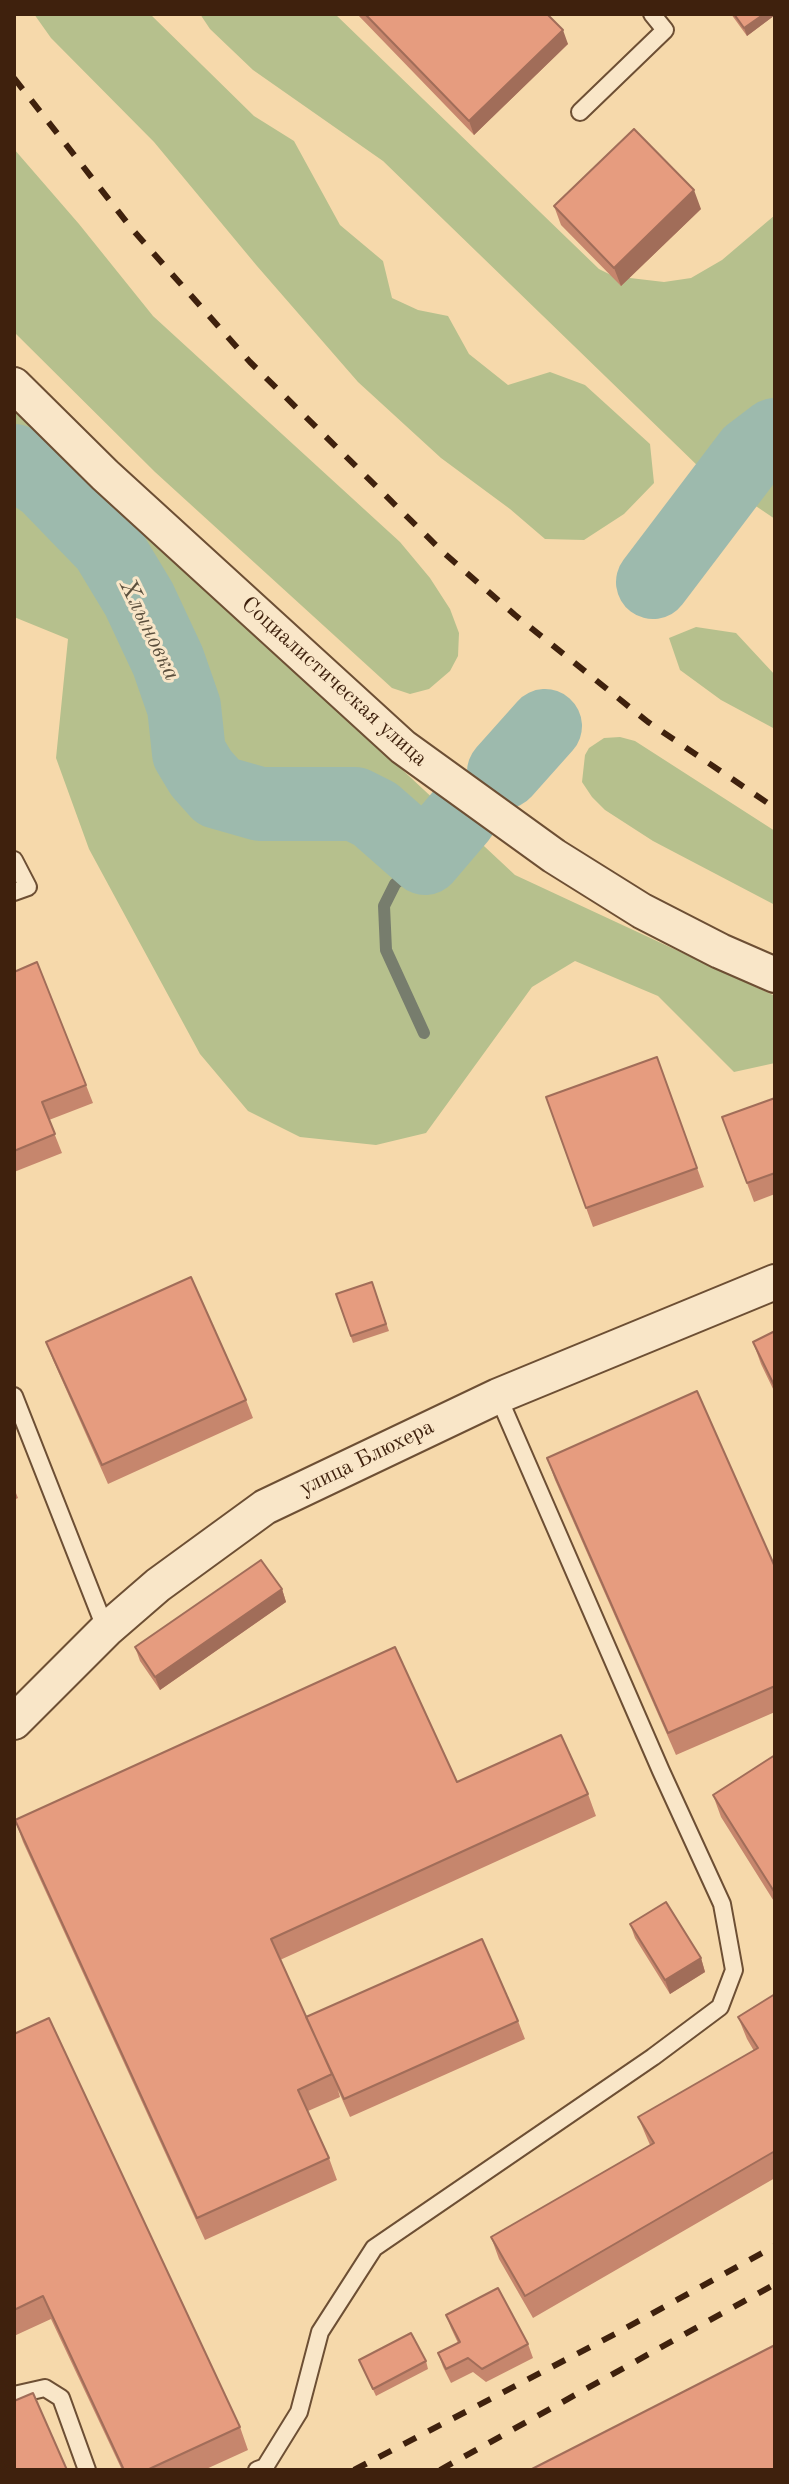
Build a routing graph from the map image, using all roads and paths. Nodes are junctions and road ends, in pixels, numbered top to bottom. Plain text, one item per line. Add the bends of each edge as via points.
1 (652, 14) edge
2 (580, 112) dead end
3 (14, 385) edge
4 (14, 860) edge
5 (14, 892) edge
6 (775, 975) edge
7 (775, 1282) edge
8 (14, 1396) edge
9 (498, 1396) junction
10 (106, 1630) junction
11 (14, 1722) edge
12 (14, 2395) edge
13 (87, 2470) edge
14 (257, 2470) edge

1 - 2 lane via 665,30
3 - 6 street, Социалистическая улица via 403,747 554,856 642,911
4 - 5 lane via 28,887
7 - 9 street, улица Блюхера
8 - 10 lane
9 - 10 street, улица Блюхера via 265,1507
9 - 14 lane via 722,1904 734,1970 720,2007 374,2248 320,2332 299,2412 265,2467
10 - 11 street, улица Блюхера
12 - 13 lane via 45,2388 61,2398

